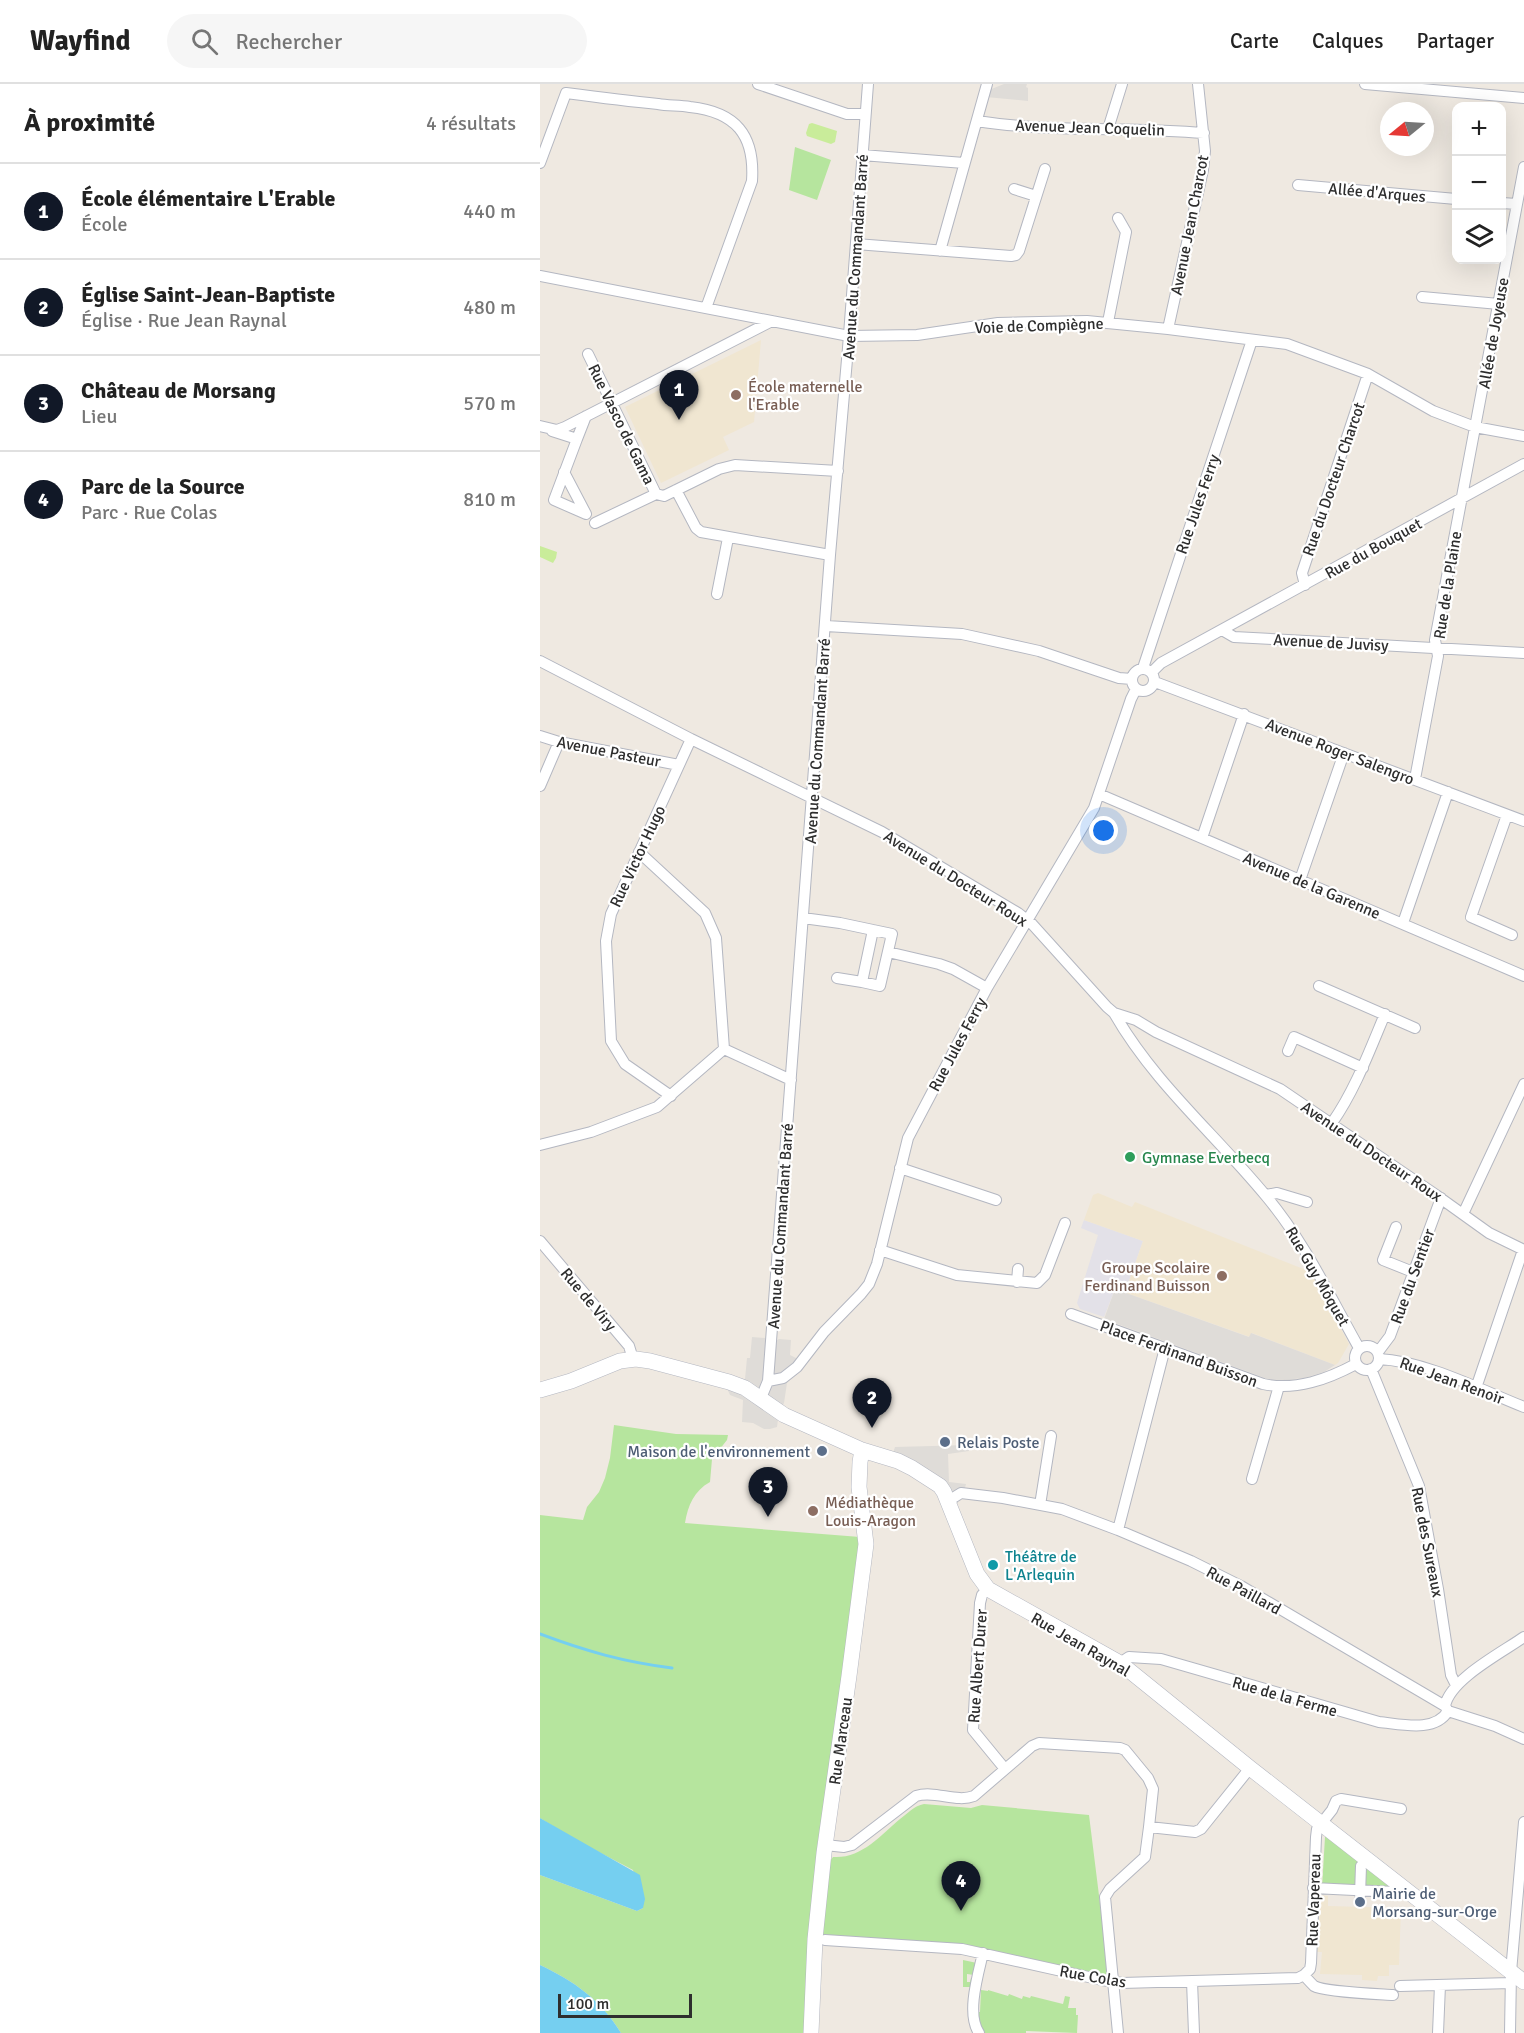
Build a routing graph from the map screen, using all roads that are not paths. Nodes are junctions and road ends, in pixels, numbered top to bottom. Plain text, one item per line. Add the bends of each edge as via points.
1 (758, 84) edge
2 (868, 84) edge
3 (987, 84) edge
4 (1122, 84) edge
5 (1198, 84) edge
6 (1365, 84) edge
7 (567, 88) edge
8 (1524, 98) edge
9 (865, 114) junction
10 (977, 121) junction
11 (1108, 129) junction
12 (1204, 133) junction
13 (862, 155) junction
14 (540, 163) edge
15 (964, 163) junction
16 (1524, 167) edge
17 (1046, 169) dead end
18 (1298, 185) dead end
19 (1014, 189) dead end
20 (1036, 196) junction
21 (1452, 199) edge
22 (1506, 203) edge
23 (1517, 204) junction
24 (1118, 218) dead end
25 (856, 244) junction
26 (940, 251) junction
27 (540, 276) edge
28 (1422, 297) dead end
29 (1498, 304) junction
30 (706, 308) junction
31 (772, 321) junction
32 (1108, 322) junction
33 (1168, 329) junction
34 (849, 336) junction
35 (1252, 340) junction
36 (588, 354) dead end
37 (1368, 374) junction
38 (612, 404) junction
39 (586, 416) junction
40 (1475, 427) junction
41 (544, 428) edge
42 (1524, 436) edge
43 (577, 440) junction
44 (1524, 464) edge
45 (837, 471) junction
46 (564, 472) dead end
47 (676, 490) junction
48 (656, 494) junction
49 (1462, 499) junction
50 (594, 523) dead end
51 (728, 538) junction
52 (830, 555) junction
53 (1305, 585) junction
54 (717, 594) dead end
55 (826, 626) junction
56 (1222, 630) junction
57 (1437, 648) junction
58 (1524, 653) edge
59 (540, 661) edge
60 (1150, 674) junction
61 (1134, 684) junction
62 (1244, 714) junction
63 (540, 736) edge
64 (692, 739) junction
65 (559, 742) junction
66 (1344, 753) junction
67 (679, 765) junction
68 (1415, 779) junction
69 (540, 786) edge
70 (1448, 792) junction
71 (1100, 794) junction
72 (813, 797) junction
73 (1506, 815) junction
74 (1524, 820) edge
75 (1202, 837) junction
76 (639, 852) junction
77 (1300, 880) junction
78 (803, 918) junction
79 (1027, 919) junction
80 (1403, 923) junction
81 (873, 930) junction
82 (1512, 935) dead end
83 (888, 952) junction
84 (1524, 976) edge
85 (837, 978) dead end
86 (862, 982) junction
87 (1319, 986) dead end
88 (987, 988) junction
89 (1114, 1012) junction
90 (1385, 1014) junction
91 (1415, 1028) dead end
92 (724, 1049) junction
93 (1288, 1051) dead end
94 (1363, 1068) junction
95 (791, 1080) junction
96 (1524, 1084) edge
97 (671, 1096) junction
98 (1332, 1123) junction
99 (540, 1145) edge
100 (900, 1168) junction
101 (1266, 1195) junction
102 (1441, 1198) junction
103 (996, 1200) dead end
104 (1307, 1202) dead end
105 (1463, 1214) junction
106 (1065, 1223) dead end
107 (1396, 1227) dead end
108 (540, 1241) edge
109 (880, 1250) junction
110 (1524, 1250) edge
111 (1018, 1269) dead end
112 (1413, 1272) junction
113 (1017, 1282) junction
114 (1071, 1314) dead end
115 (1165, 1348) junction
116 (1359, 1348) junction
117 (1379, 1355) junction
118 (633, 1359) junction
119 (1356, 1364) junction
120 (1371, 1369) junction
121 (768, 1381) junction
122 (1279, 1386) junction
123 (1476, 1388) junction
124 (540, 1390) edge
125 (761, 1398) junction
126 (1524, 1407) edge
127 (1051, 1436) dead end
128 (862, 1450) junction
129 (1252, 1479) dead end
130 (950, 1505) junction
131 (1040, 1505) junction
132 (1118, 1530) junction
133 (988, 1589) junction
134 (1524, 1637) edge
135 (1120, 1663) junction
136 (1456, 1685) junction
137 (1447, 1708) junction
138 (1524, 1739) edge
139 (1250, 1768) junction
140 (1005, 1769) junction
141 (1401, 1809) dead end
142 (1524, 1822) edge
143 (1321, 1823) junction
144 (1149, 1827) junction
145 (825, 1845) junction
146 (1368, 1860) junction
147 (1313, 1888) junction
148 (1395, 1892) dead end
149 (1360, 1893) junction
150 (825, 1940) dead end
151 (983, 1953) junction
152 (1304, 1975) junction
153 (1516, 1979) edge
154 (1192, 1981) junction
155 (1115, 1983) junction
156 (1440, 1985) junction
157 (811, 2033) edge
158 (979, 2033) edge
159 (1118, 2033) edge
160 (1194, 2033) edge
161 (1438, 2033) edge
162 (1510, 2033) edge

1 - 9 street via 847,114
2 - 9 street, Avenue du Commandant Barré
3 - 10 street
4 - 11 street
5 - 12 street, Avenue Jean Charcot
6 - 8 street
7 - 14 street
7 - 30 street via 721,113 741,130 753,160 752,181
9 - 13 street, Avenue du Commandant Barré
10 - 11 street, Avenue Jean Coquelin
10 - 15 street
11 - 12 street, Avenue Jean Coquelin
12 - 33 street, Avenue Jean Charcot via 1203,170
13 - 15 street
13 - 25 street, Avenue du Commandant Barré
15 - 26 street
16 - 23 street, Allée de Joyeuse
17 - 20 street
18 - 21 street, Allée d'Arques
19 - 20 street
20 - 26 street via 1016,255
22 - 23 street
23 - 29 street, Allée de Joyeuse
24 - 32 street via 1126,232
25 - 26 street
25 - 34 street, Avenue du Commandant Barré
27 - 30 street, Voie de Compiègne
28 - 29 street
29 - 40 street, Allée de Joyeuse
30 - 31 street, Voie de Compiègne
31 - 34 street, Voie de Compiègne
31 - 38 street
32 - 33 street, Voie de Compiègne
32 - 34 street, Voie de Compiègne via 998,323 909,335
33 - 35 street, Voie de Compiègne
34 - 45 street, Avenue du Commandant Barré
35 - 37 street, Voie de Compiègne via 1287,344
35 - 60 street, Rue Jules Ferry
36 - 38 street, Rue Vasco de Gama
37 - 40 street, Voie de Compiègne via 1433,411
37 - 53 street, Rue du Docteur Charcot via 1302,573
38 - 39 street
38 - 48 street, Rue Vasco de Gama
39 - 41 street via 557,430
39 - 43 street
40 - 42 street, Voie de Compiègne
40 - 49 street, Rue de la Plaine
41 - 43 street
43 - 46 street
44 - 49 street, Rue du Bouquet
45 - 47 street via 735,465
45 - 52 street, Avenue du Commandant Barré
47 - 48 street via 664,496
47 - 51 street via 696,528
48 - 50 street
49 - 53 street, Rue du Bouquet
49 - 57 street, Rue de la Plaine via 1435,639
51 - 52 street
51 - 54 street
52 - 55 street, Avenue du Commandant Barré
53 - 56 street, Rue du Bouquet
55 - 61 street via 962,634 1039,651
55 - 72 street, Avenue du Commandant Barré
56 - 57 street, Avenue de Juvisy via 1234,637
56 - 60 street via 1161,663
57 - 58 street, Avenue de Juvisy
57 - 68 street, Rue de la Plaine
59 - 64 street, Avenue du Docteur Roux
60 - 61 street via 1136,670
60 - 61 street via 1147,690
60 - 62 street, Avenue Roger Salengro
61 - 71 street, Rue Jules Ferry
62 - 66 street, Avenue Roger Salengro
62 - 75 street
63 - 65 street, Avenue Pasteur
64 - 67 street, Rue Victor Hugo
64 - 72 street, Avenue du Docteur Roux
65 - 67 street, Avenue Pasteur
65 - 69 street
66 - 68 street, Avenue Roger Salengro
66 - 77 street
67 - 76 street, Rue Victor Hugo
68 - 70 street, Avenue Roger Salengro
70 - 73 street, Avenue Roger Salengro
70 - 80 street
71 - 75 street, Avenue de la Garenne
71 - 79 street, Rue Jules Ferry
72 - 78 street, Avenue du Commandant Barré
72 - 79 street, Avenue du Docteur Roux via 921,854
73 - 74 street, Avenue Roger Salengro
73 - 82 street via 1471,917
75 - 77 street, Avenue de la Garenne
76 - 92 street via 705,913 716,938
76 - 97 street, Rue Victor Hugo via 611,914 606,941 611,1041 626,1064
77 - 80 street, Avenue de la Garenne
78 - 81 street
78 - 95 street, Avenue du Commandant Barré
79 - 88 street, Rue Jules Ferry
79 - 89 street, Avenue du Docteur Roux
80 - 84 street, Avenue de la Garenne
81 - 83 street via 892,934
81 - 86 street
83 - 86 street via 880,986
83 - 88 street via 953,969
85 - 86 street
87 - 90 street
88 - 100 street, Rue Jules Ferry via 913,1128
89 - 98 street, Avenue du Docteur Roux via 1280,1089
89 - 101 street, Rue Guy Môquet via 1135,1046 1191,1114
90 - 91 street
90 - 94 street
92 - 95 street
92 - 97 street
93 - 94 street via 1294,1038
94 - 98 street
95 - 121 street, Avenue du Commandant Barré
96 - 105 street
97 - 99 street via 657,1107 591,1132
98 - 102 street, Avenue du Docteur Roux
100 - 103 street
100 - 109 street, Rue Jules Ferry
101 - 104 street via 1277,1193
101 - 116 street, Rue Guy Môquet via 1311,1259
102 - 105 street, Avenue du Docteur Roux
102 - 112 street, Rue du Sentier
105 - 110 street, Avenue du Docteur Roux via 1489,1233
106 - 113 street via 1042,1279 1037,1283
107 - 112 street via 1383,1260
108 - 118 street, Rue de Viry via 629,1346
109 - 113 street via 957,1275
109 - 121 street, Rue Jules Ferry via 869,1284 801,1361 783,1378
110 - 123 street
111 - 113 street
112 - 117 street, Rue du Sentier
114 - 115 street, Place Ferdinand Buisson
115 - 122 street, Place Ferdinand Buisson via 1263,1384
115 - 132 street
116 - 117 street via 1369,1346
116 - 119 street
117 - 120 street via 1377,1365
117 - 123 street, Rue Jean Renoir
118 - 124 main road
118 - 125 main road, Rue Jean Raynal via 729,1382
119 - 120 street
119 - 122 street, Place Ferdinand Buisson via 1319,1381
120 - 136 street, Rue des Sureaux via 1419,1486 1451,1675
121 - 125 street, Avenue du Commandant Barré
122 - 129 street
123 - 126 street, Rue Jean Renoir
125 - 128 main road, Rue Jean Raynal via 784,1415
127 - 131 street
128 - 130 main road, Rue Jean Raynal via 912,1468 940,1486
128 - 145 main road, Rue Marceau via 859,1472 866,1544
130 - 131 street, Rue Paillard via 961,1494
130 - 133 main road, Rue Jean Raynal via 976,1574
131 - 132 street, Rue Paillard
132 - 137 street, Rue Paillard via 1241,1586
133 - 135 main road, Rue Jean Raynal
133 - 140 street, Rue Albert Durer via 980,1604 973,1730
134 - 136 street
135 - 137 street, Rue de la Ferme via 1129,1657 1161,1659 1379,1722 1432,1724 1440,1721
135 - 139 main road, Rue Jean Raynal
136 - 137 street via 1446,1700
137 - 138 street, Rue Paillard
139 - 143 main road, Rue Jean Raynal
139 - 144 street via 1201,1829 1195,1832
140 - 144 street via 1039,1743 1120,1748 1151,1783
140 - 145 street via 970,1797 915,1796 852,1845
141 - 143 street via 1341,1799
142 - 153 street
143 - 146 main road, Rue Jean Raynal
143 - 147 street, Rue Vapereau via 1316,1837
144 - 155 street via 1145,1857 1105,1897
145 - 157 main road, Rue Marceau
146 - 149 street via 1361,1866
146 - 153 main road, Rue Jean Raynal
147 - 149 street
147 - 152 street, Rue Vapereau via 1311,1963
148 - 149 street
150 - 151 street, Rue Colas
151 - 155 street, Rue Colas
151 - 158 street via 974,2010
152 - 154 street, Rue Colas
152 - 156 street via 1321,1989 1356,1993
153 - 156 street
153 - 162 street
154 - 155 street, Rue Colas
154 - 160 street
155 - 159 street
156 - 161 street

